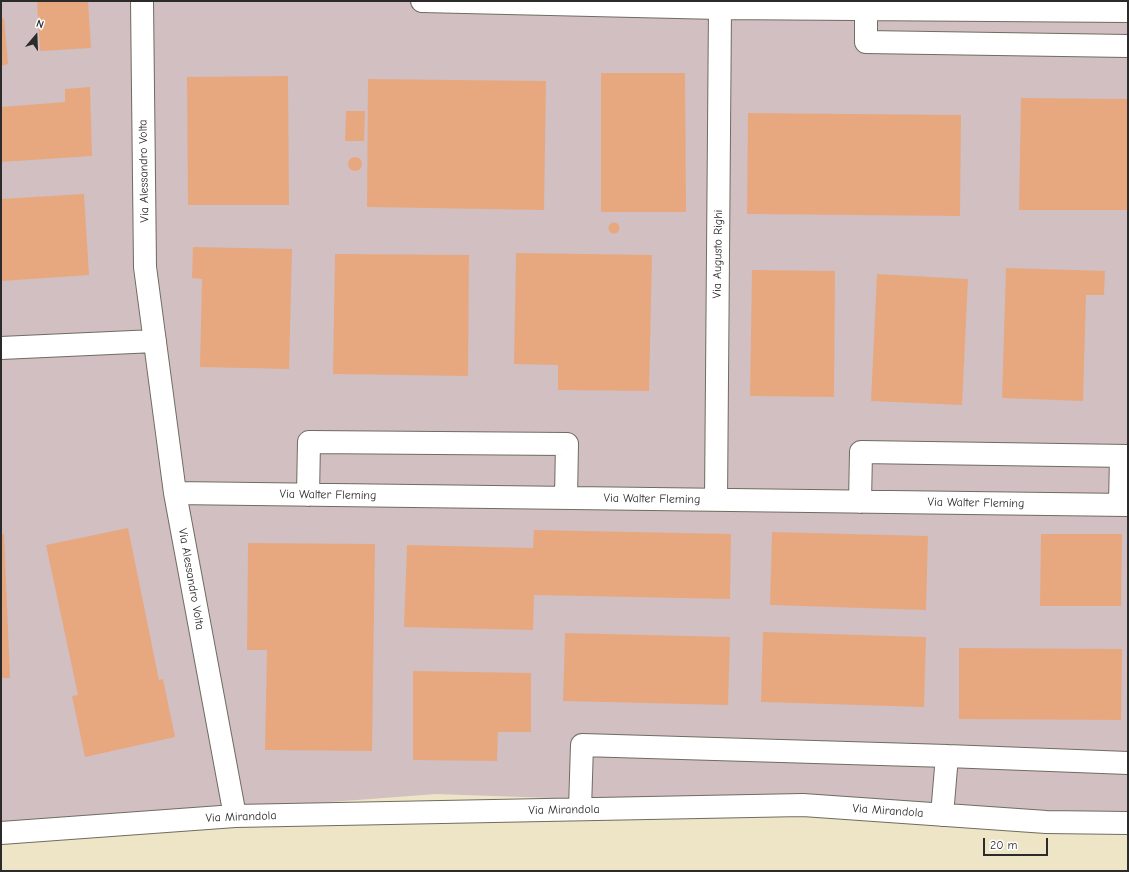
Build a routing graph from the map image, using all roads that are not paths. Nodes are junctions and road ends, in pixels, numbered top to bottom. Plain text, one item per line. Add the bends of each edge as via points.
1 (142, 1) edge
2 (422, 1) edge
3 (720, 8) junction
4 (866, 9) junction
5 (1128, 11) edge
6 (1128, 46) edge
7 (155, 341) junction
8 (1, 348) edge
9 (1124, 456) edge
10 (175, 493) junction
11 (308, 495) junction
12 (566, 498) junction
13 (716, 500) junction
14 (860, 502) junction
15 (1124, 505) edge
16 (946, 756) junction
17 (1128, 763) edge
18 (580, 809) junction
19 (942, 815) junction
20 (235, 816) junction
21 (1128, 823) edge
22 (1, 834) edge

1 - 7 street, Via Alessandro Volta via 145,267
2 - 3 street
3 - 4 street
3 - 13 street, Via Augusto Righi
4 - 5 street
4 - 6 street via 866,42
7 - 8 street
7 - 10 street, Via Alessandro Volta
9 - 14 street via 861,452
9 - 15 street
10 - 11 street, Via Walter Fleming
10 - 20 street, Via Alessandro Volta
11 - 12 street, Via Walter Fleming
11 - 12 street via 309,442 567,444
12 - 13 street, Via Walter Fleming
13 - 14 street, Via Walter Fleming
14 - 15 street, Via Walter Fleming
16 - 17 street
16 - 18 street via 582,745
16 - 19 street
18 - 19 street, Via Mirandola via 803,805
18 - 20 street, Via Mirandola
19 - 21 street, Via Mirandola via 1046,822
20 - 22 street, Via Mirandola

